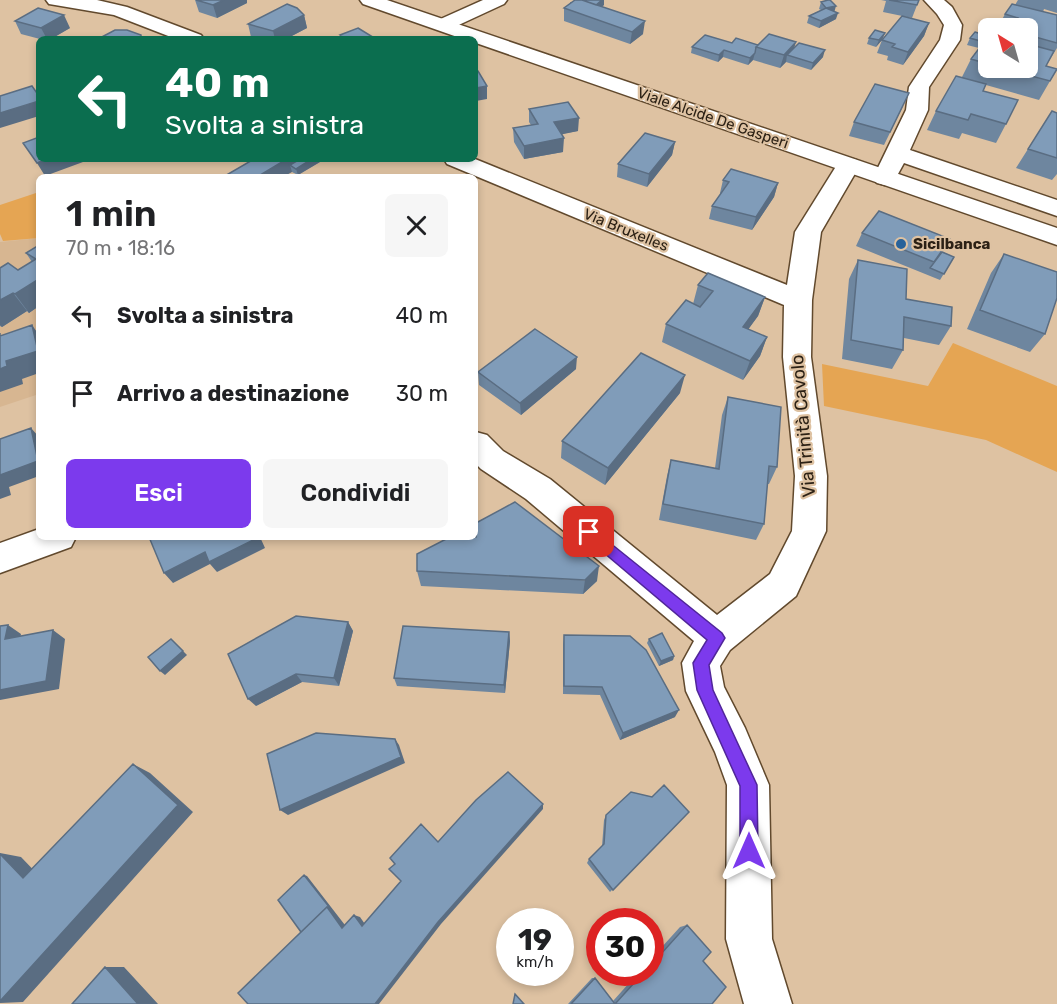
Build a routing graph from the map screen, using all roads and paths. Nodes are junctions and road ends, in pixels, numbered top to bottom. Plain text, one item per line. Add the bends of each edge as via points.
1 (55, 0) edge
2 (369, 0) edge
3 (498, 0) edge
4 (933, 0) edge
5 (443, 25) junction
6 (186, 36) edge
7 (475, 36) edge
8 (478, 37) edge
9 (897, 153) junction
10 (461, 162) edge
11 (848, 165) junction
12 (885, 178) junction
13 (1057, 208) edge
14 (1057, 237) edge
15 (798, 300) junction
16 (478, 446) edge
17 (51, 540) edge
18 (0, 558) edge
19 (717, 638) junction
20 (768, 1004) edge

1 - 6 street via 120,11
2 - 5 street, Viale Alcide De Gasperi
3 - 5 street
4 - 9 street via 945,10 953,25 950,40 919,87 917,110
5 - 7 street, Viale Alcide De Gasperi
8 - 11 street, Viale Alcide De Gasperi
9 - 12 street
9 - 13 street
10 - 15 street, Via Bruxelles
11 - 12 street, Viale Alcide De Gasperi
11 - 15 street, Via Trinità Cavolo via 808,232
12 - 14 street, Viale Alcide De Gasperi
15 - 19 street, Via Trinità Cavolo via 797,357 810,476 809,531 783,585
16 - 19 street via 492,460 538,489
17 - 18 street
19 - 20 street, Via Trinità Cavolo via 701,663 705,690 748,785 749,939

